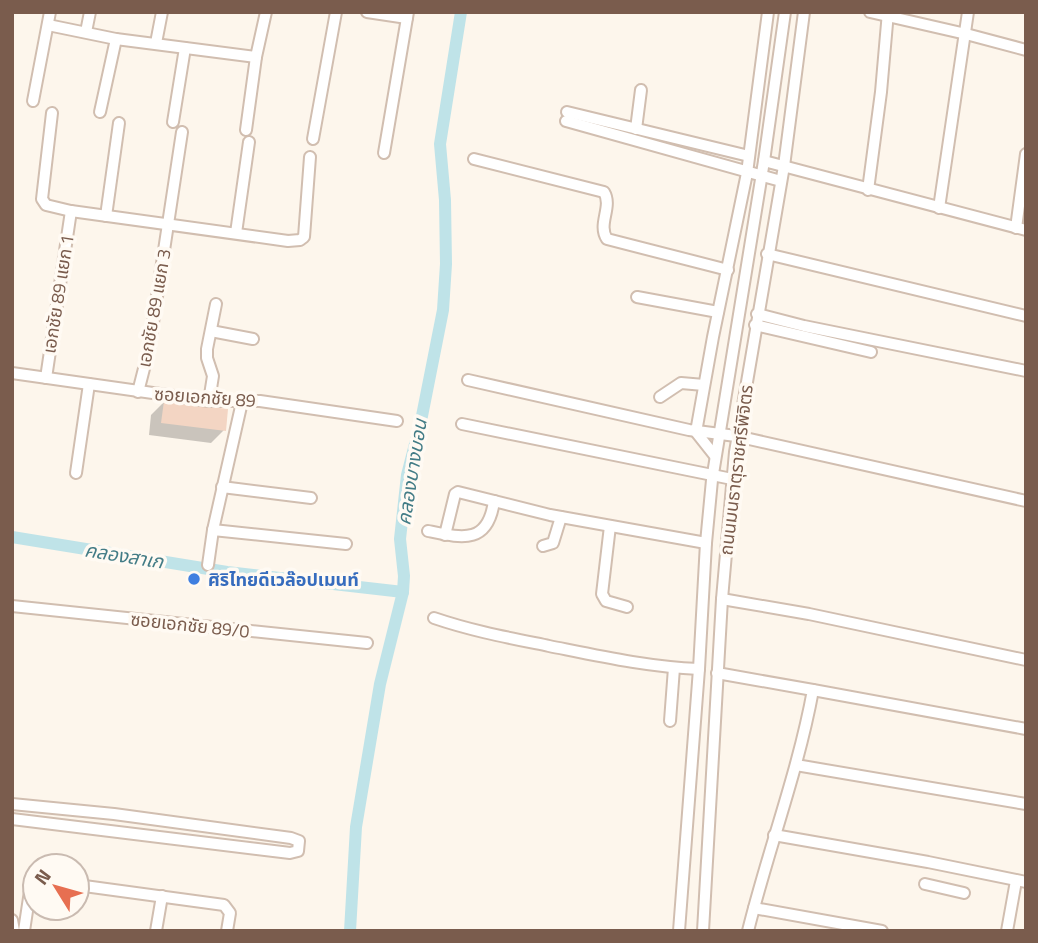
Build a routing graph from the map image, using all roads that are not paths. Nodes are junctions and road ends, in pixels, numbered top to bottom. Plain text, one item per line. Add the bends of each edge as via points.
1 (50, 12) edge
2 (90, 12) edge
3 (162, 12) edge
4 (266, 12) edge
5 (336, 12) edge
6 (367, 12) edge
7 (768, 12) edge
8 (785, 12) edge
9 (804, 12) edge
10 (870, 12) edge
11 (968, 12) edge
12 (888, 14) edge
13 (407, 15) edge
14 (48, 26) junction
15 (86, 32) junction
16 (966, 34) junction
17 (116, 38) junction
18 (156, 43) junction
19 (185, 48) junction
20 (1026, 50) edge
21 (256, 57) junction
22 (641, 90) dead end
23 (33, 101) dead end
24 (100, 112) dead end
25 (52, 113) dead end
26 (173, 122) dead end
27 (119, 123) dead end
28 (636, 129) junction
29 (246, 130) dead end
30 (182, 132) dead end
31 (313, 139) dead end
32 (249, 142) dead end
33 (384, 153) dead end
34 (1026, 154) edge
35 (749, 156) junction
36 (310, 157) dead end
37 (474, 159) dead end
38 (764, 161) junction
39 (784, 166) junction
40 (747, 173) junction
41 (762, 176) junction
42 (781, 181) junction
43 (868, 190) junction
44 (939, 208) junction
45 (71, 211) junction
46 (106, 216) junction
47 (169, 224) junction
48 (1021, 229) edge
49 (236, 233) junction
50 (767, 254) junction
51 (728, 270) junction
52 (637, 297) dead end
53 (216, 304) dead end
54 (718, 312) junction
55 (1026, 316) edge
56 (756, 320) junction
57 (211, 331) junction
58 (253, 339) dead end
59 (872, 352) dead end
60 (1026, 371) edge
61 (12, 373) edge
62 (46, 377) junction
63 (468, 380) dead end
64 (89, 384) junction
65 (704, 385) junction
66 (138, 392) junction
67 (660, 397) dead end
68 (209, 401) junction
69 (242, 402) junction
70 (397, 421) dead end
71 (462, 424) dead end
72 (696, 432) junction
73 (718, 433) junction
74 (736, 436) junction
75 (715, 456) junction
76 (76, 473) dead end
77 (712, 476) junction
78 (732, 479) junction
79 (222, 487) junction
80 (311, 498) dead end
81 (494, 501) junction
82 (1026, 501) edge
83 (561, 517) junction
84 (610, 526) junction
85 (213, 530) junction
86 (428, 531) dead end
87 (445, 534) junction
88 (727, 534) junction
89 (706, 538) junction
90 (346, 544) dead end
91 (543, 546) dead end
92 (208, 565) dead end
93 (722, 598) junction
94 (12, 606) edge
95 (627, 607) dead end
96 (434, 618) dead end
97 (368, 643) dead end
98 (1026, 660) edge
99 (674, 668) junction
100 (699, 669) junction
101 (717, 673) junction
102 (813, 690) junction
103 (670, 721) dead end
104 (1026, 729) edge
105 (796, 765) junction
106 (12, 804) edge
107 (1026, 804) edge
108 (12, 819) edge
109 (774, 835) junction
110 (948, 866) junction
111 (1021, 882) edge
112 (925, 884) dead end
113 (91, 887) edge
114 (944, 888) junction
115 (964, 892) dead end
116 (162, 896) junction
117 (754, 908) junction
118 (12, 920) edge
119 (14, 931) edge
120 (156, 931) edge
121 (227, 931) edge
122 (679, 931) edge
123 (703, 931) edge
124 (748, 931) edge
125 (882, 931) edge
126 (1007, 931) edge

1 - 14 street
2 - 15 street
3 - 18 street
4 - 21 street
5 - 31 street
6 - 13 street
7 - 35 street
8 - 38 street, ถนนมนธาตุราชศรีพิจิตร
9 - 39 street, ถนนมนธาตุราชศรีพิจิตร
10 - 12 street
11 - 16 street
12 - 16 street
12 - 43 street
13 - 33 street
14 - 15 street
14 - 23 street
15 - 17 street
16 - 20 street
16 - 44 street
17 - 18 street
17 - 24 street
18 - 19 street
19 - 21 street
19 - 26 street
21 - 29 street
22 - 28 street
25 - 45 street via 41,198 46,205
27 - 46 street
28 - 35 street
28 - 40 street via 566,116
30 - 47 street, เอกชัย 89 แยก 3
32 - 49 street
34 - 48 street
35 - 40 street
36 - 49 street via 303,239
37 - 51 street via 604,192 607,239
38 - 39 street
38 - 41 street, ถนนมนธาตุราชศรีพิจิตร
39 - 42 street, ถนนมนธาตุราชศรีพิจิตร
39 - 43 street
40 - 41 street
40 - 51 street
41 - 42 street
41 - 73 street, ถนนมนธาตุราชศรีพิจิตร
42 - 50 street, ถนนมนธาตุราชศรีพิจิตร
43 - 44 street
44 - 48 street
45 - 46 street
45 - 62 street, เอกชัย 89 แยก 1
46 - 47 street
47 - 49 street
47 - 66 street, เอกชัย 89 แยก 3
50 - 55 street
50 - 56 street, ถนนมนธาตุราชศรีพิจิตร
51 - 54 street
52 - 54 street
53 - 57 street
54 - 65 street
56 - 59 street
56 - 60 street
56 - 74 street, ถนนมนธาตุราชศรีพิจิตร
57 - 58 street
57 - 68 street via 206,358 213,376
61 - 62 street, ซอยเอกชัย 89
62 - 64 street, ซอยเอกชัย 89
63 - 72 street
64 - 66 street, ซอยเอกชัย 89
64 - 76 street
65 - 67 street via 681,383
65 - 72 street
66 - 68 street, ซอยเอกชัย 89
68 - 69 street, ซอยเอกชัย 89
69 - 70 street, ซอยเอกชัย 89
69 - 79 street
71 - 77 street
72 - 73 street
72 - 75 street, ถนนมนธาตุราชศรีพิจิตร
73 - 74 street
73 - 75 street, ถนนมนธาตุราชศรีพิจิตร
74 - 78 street, ถนนมนธาตุราชศรีพิจิตร
74 - 82 street
75 - 77 street, ถนนมนธาตุราชศรีพิจิตร
77 - 78 street
77 - 89 street, ถนนมนธาตุราชศรีพิจิตร
78 - 88 street, ถนนมนธาตุราชศรีพิจิตร
79 - 80 street
79 - 85 street
81 - 83 street
81 - 87 street via 492,517 473,537
81 - 87 street via 456,493
83 - 84 street
83 - 91 street via 553,543
84 - 89 street
84 - 95 street via 602,594 606,601
85 - 90 street
85 - 92 street
86 - 87 street
88 - 89 street
88 - 93 street, ถนนมนธาตุราชศรีพิจิตร
89 - 100 street, ถนนมนธาตุราชศรีพิจิตร
93 - 98 street
93 - 101 street, ถนนมนธาตุราชศรีพิจิตร
94 - 97 street, ซอยเอกชัย 89/0
96 - 99 street via 478,633
99 - 100 street
99 - 103 street
100 - 122 street, ถนนมนธาตุราชศรีพิจิตร
101 - 102 street
101 - 123 street, ถนนมนธาตุราชศรีพิจิตร
102 - 104 street
102 - 105 street
105 - 107 street
105 - 109 street
106 - 108 street via 291,838 300,844 298,851 290,853
109 - 110 street
109 - 117 street
110 - 111 street
110 - 114 street
111 - 126 street
112 - 114 street
113 - 116 street
114 - 115 street
116 - 120 street
116 - 121 street via 227,907
117 - 124 street
117 - 125 street
118 - 119 street

